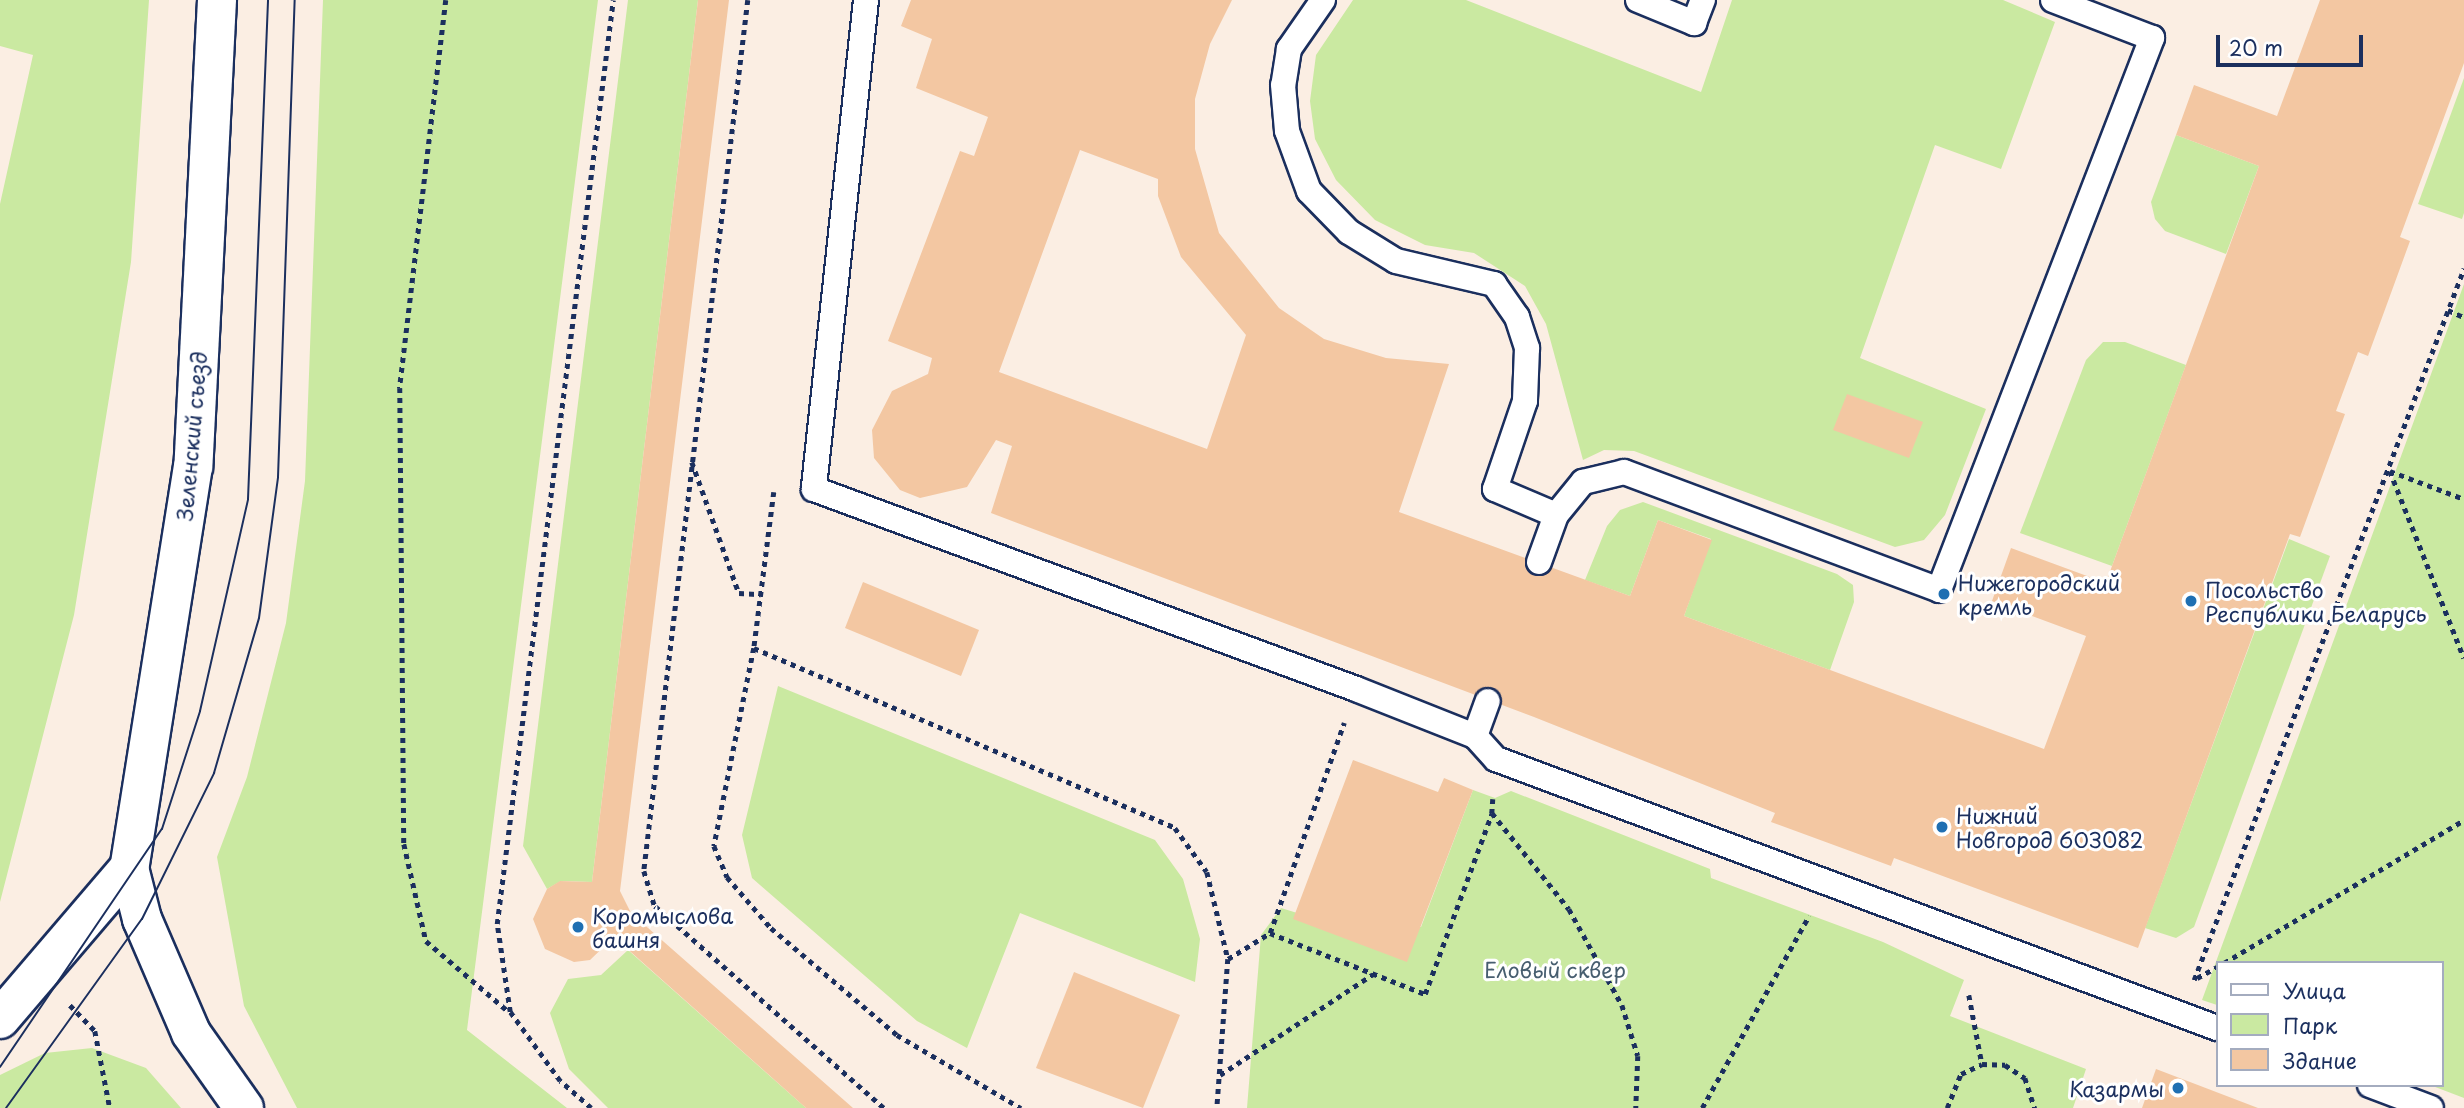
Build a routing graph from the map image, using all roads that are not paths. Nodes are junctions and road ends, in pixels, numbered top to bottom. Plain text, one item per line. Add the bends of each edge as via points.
1 (216, 0) edge
2 (866, 0) edge
3 (1323, 0) edge
4 (1638, 0) edge
5 (1703, 0) edge
6 (2053, 0) edge
7 (1556, 515) junction
8 (1539, 562) dead end
9 (1488, 701) dead end
10 (1475, 736) junction
11 (129, 868) junction
12 (0, 1019) edge
13 (2216, 1028) edge
14 (2375, 1087) edge
15 (244, 1108) edge
16 (2431, 1108) edge

1 - 11 main road, Зеленский съезд via 193,466
2 - 10 lane via 814,489
3 - 7 lane via 1289,49 1283,85 1287,131 1309,191 1349,232 1396,261 1494,284 1517,317 1527,348 1524,401 1495,489
4 - 5 lane via 1695,23
6 - 7 lane via 2152,38 1939,590 1625,472 1583,482
7 - 8 lane
9 - 10 lane
10 - 13 lane via 1496,760
11 - 12 main road
11 - 15 main road, Зеленский съезд via 142,919 191,1034
14 - 16 lane

